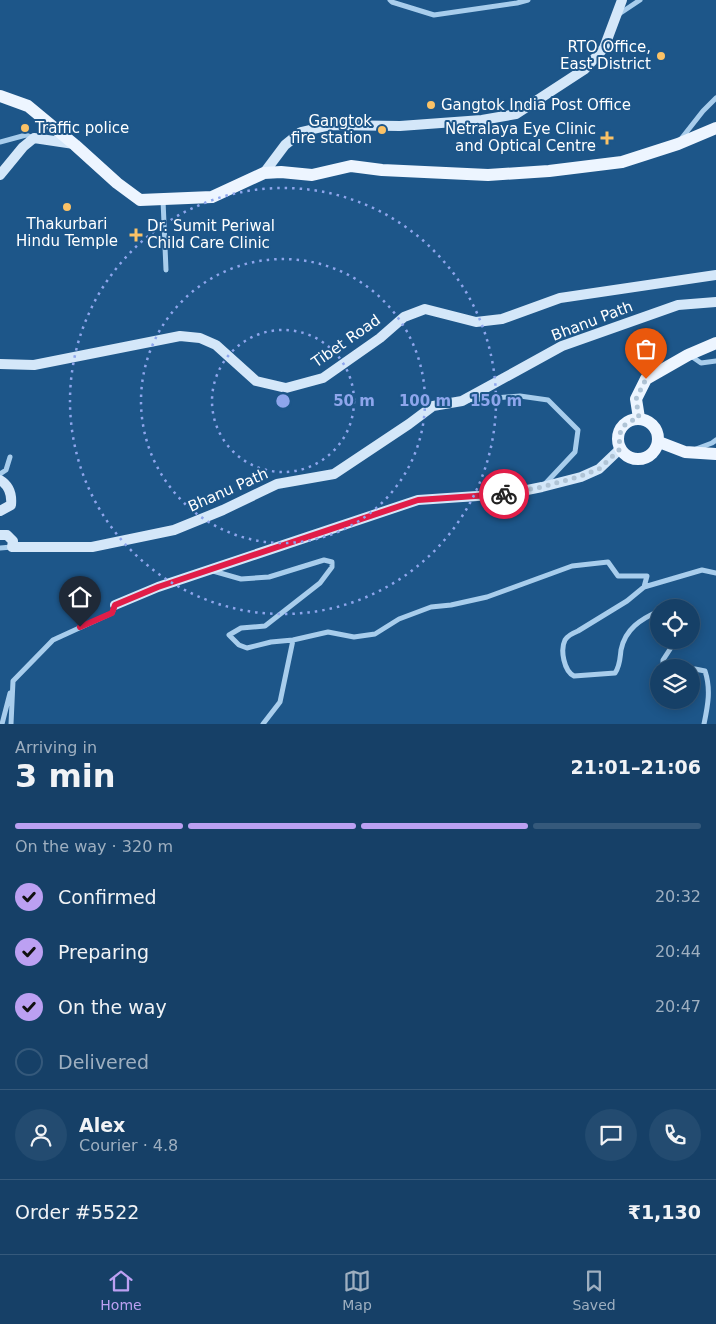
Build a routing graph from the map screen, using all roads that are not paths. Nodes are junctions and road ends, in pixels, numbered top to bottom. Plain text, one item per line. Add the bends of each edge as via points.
1 (390, 0) edge
2 (528, 0) edge
3 (622, 0) edge
4 (640, 0) edge
5 (616, 15) junction
6 (0, 96) edge
7 (716, 98) edge
8 (716, 128) edge
9 (34, 138) junction
10 (0, 142) edge
11 (75, 144) junction
12 (678, 144) junction
13 (264, 174) junction
14 (0, 175) edge
15 (162, 200) junction
16 (166, 270) dead end
17 (716, 275) edge
18 (716, 302) edge
19 (716, 343) edge
20 (688, 355) junction
21 (716, 361) edge
22 (0, 364) edge
23 (462, 401) junction
24 (639, 418) junction
25 (716, 440) edge
26 (659, 442) junction
27 (620, 449) junction
28 (685, 452) junction
29 (716, 454) edge
30 (10, 457) dead end
31 (0, 474) edge
32 (0, 480) edge
33 (542, 487) junction
34 (0, 511) edge
35 (0, 535) edge
36 (12, 547) junction
37 (0, 548) edge
38 (210, 570) junction
39 (716, 573) edge
40 (644, 587) junction
41 (115, 605) joint
42 (650, 615) edge
43 (293, 640) junction
44 (700, 671) edge
45 (13, 680) junction
46 (2, 724) edge
47 (11, 724) edge
48 (263, 724) edge
49 (704, 724) edge

1 - 2 street via 434,14
3 - 5 street
4 - 5 street
5 - 13 street via 604,48 585,69 516,114 400,126 332,125 301,132 284,145
6 - 11 main road via 28,106
7 - 12 street via 702,111
8 - 12 main road
9 - 10 street via 26,135
9 - 11 street
9 - 14 street
11 - 15 main road via 140,200
12 - 13 main road via 622,162 549,171 488,175 351,166 312,175
13 - 15 main road via 212,198
15 - 16 street
17 - 22 street, Tibet Road via 560,298 502,319 476,322 425,309 404,317 323,378 286,388 256,381 216,345 200,338 180,336 34,365
18 - 23 street, Bhanu Path via 678,305 562,346
19 - 20 main road
20 - 21 street via 701,363
20 - 24 main road via 646,379 636,399
23 - 33 street via 520,396 548,400 578,430 575,452
23 - 36 street, Bhanu Path via 433,406 334,474 277,484 174,530 92,548
24 - 26 main road via 654,426
24 - 27 main road via 621,428
25 - 28 street
26 - 27 main road via 649,456 642,459 633,460
26 - 28 main road
27 - 33 street via 599,469
28 - 29 main road
30 - 31 street via 6,470
32 - 34 street via 12,494 11,505
33 - 38 street via 507,494 418,500
35 - 36 street via 7,535 13,541
36 - 37 street
38 - 41 street
38 - 43 street via 241,579 269,576 324,560 332,562 320,583 264,626 241,628 229,635 247,648
39 - 40 street via 702,570
40 - 42 street via 628,601 565,640 564,663 570,674 615,674 629,631
40 - 43 street via 647,576 618,576 608,562 572,566 487,597 431,607 399,618 375,634 354,637 328,632
41 - 45 street via 112,613 53,640
43 - 48 street via 280,702
44 - 49 street via 704,671 709,684
45 - 46 street
45 - 47 street

